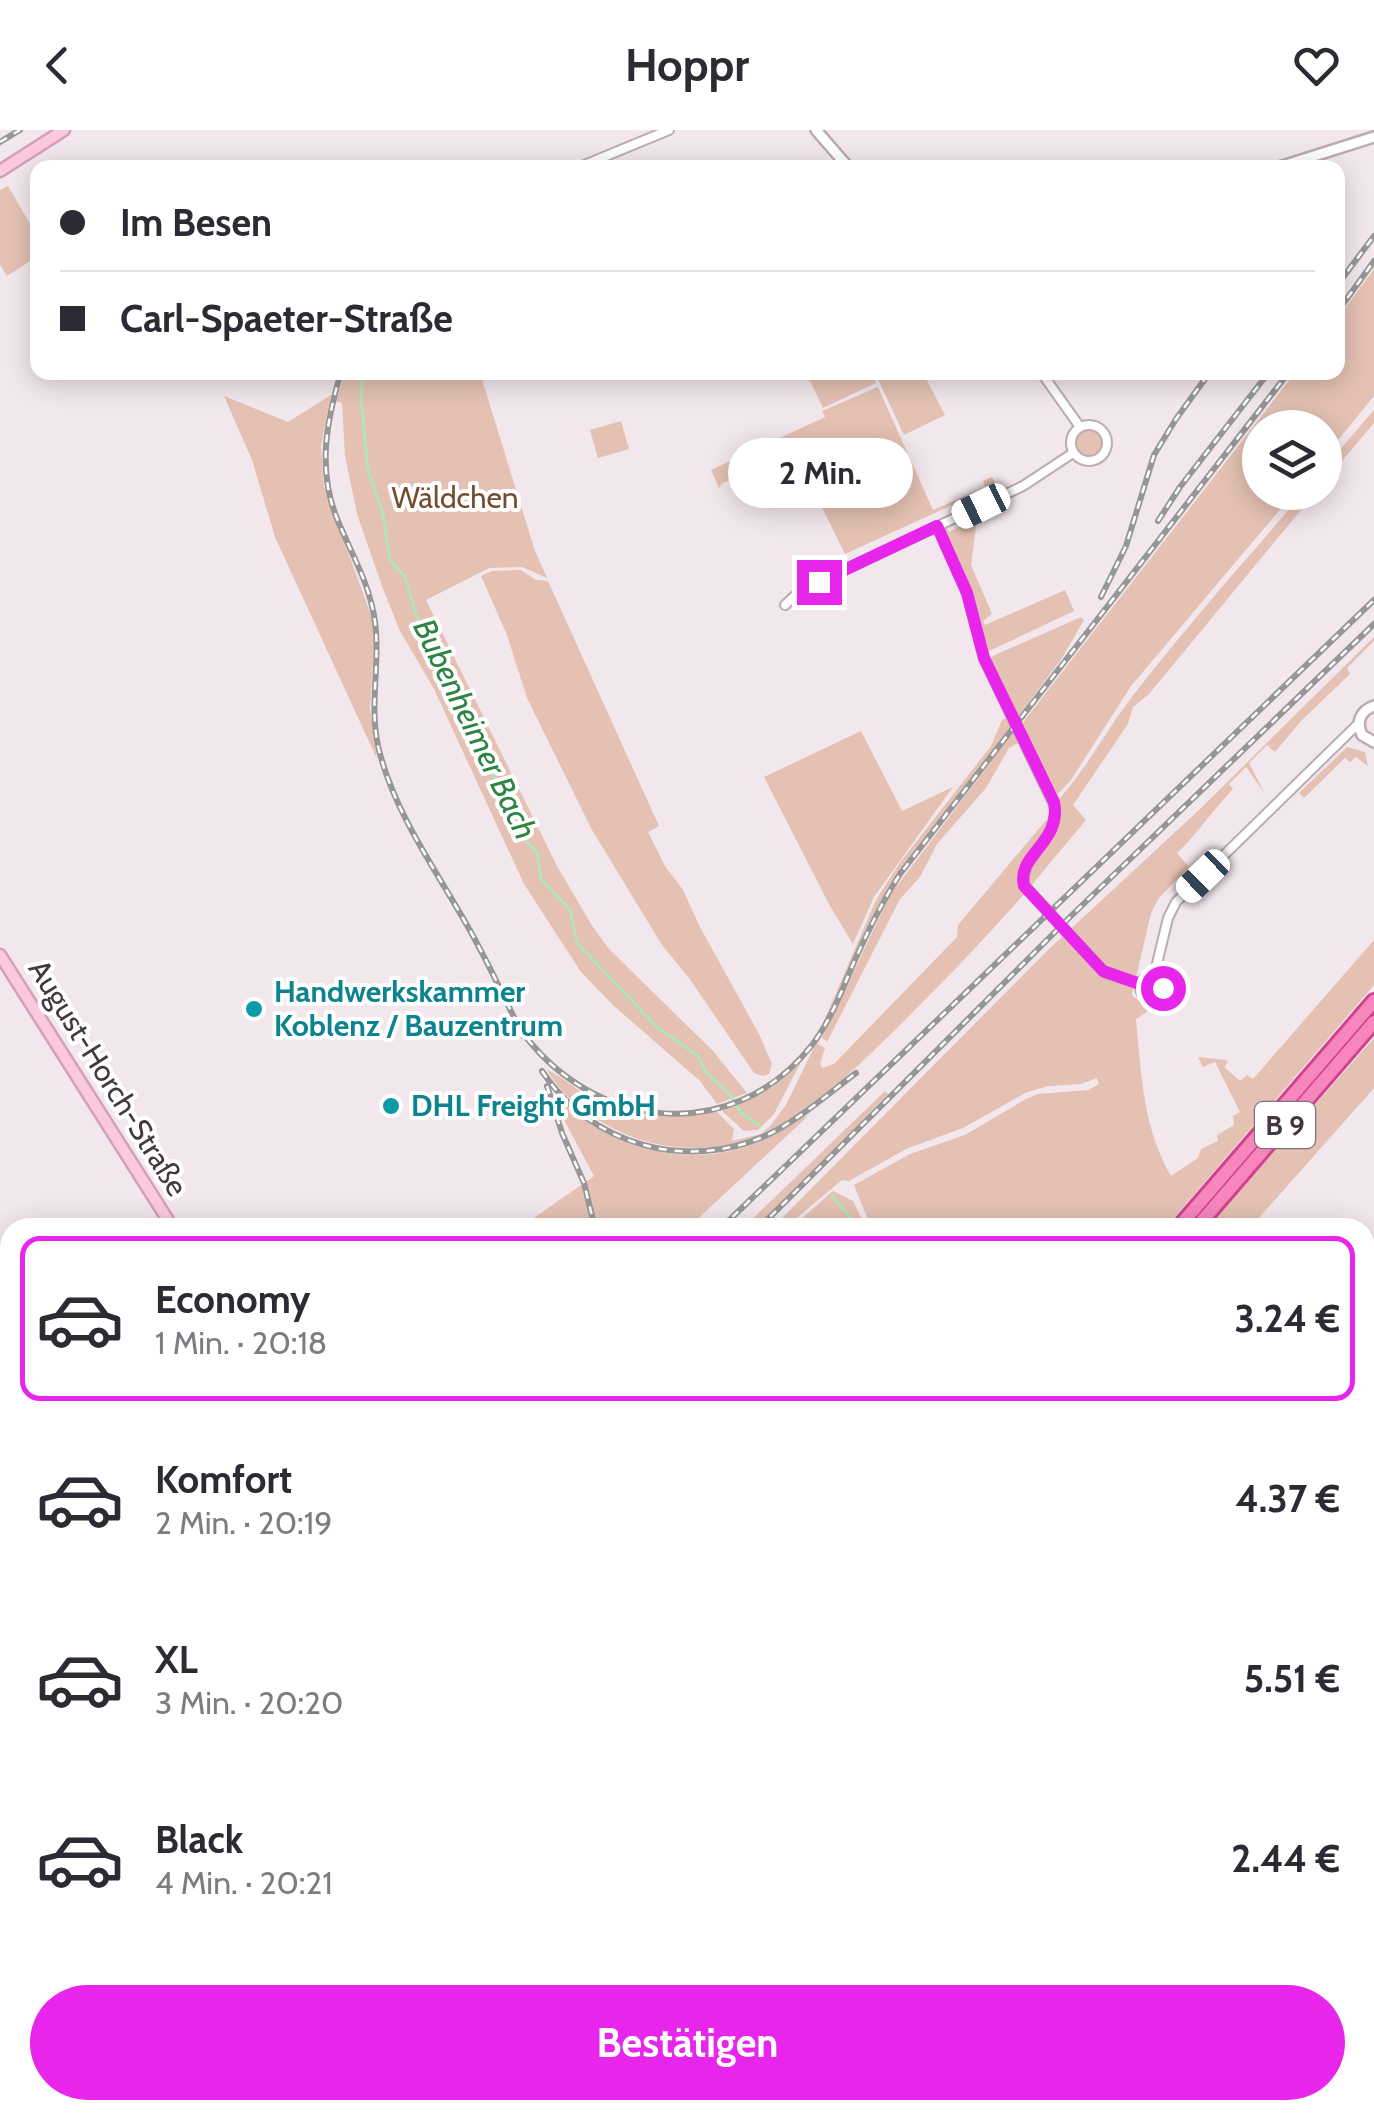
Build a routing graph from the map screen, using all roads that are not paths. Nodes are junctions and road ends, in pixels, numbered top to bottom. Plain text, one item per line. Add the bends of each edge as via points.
1 (64, 130) edge
2 (669, 130) edge
3 (816, 130) edge
4 (1374, 137) edge
5 (596, 160) edge
6 (842, 160) edge
7 (1301, 160) edge
8 (0, 171) edge
9 (1047, 380) edge
10 (1080, 427) junction
11 (1074, 453) junction
12 (937, 526) junction
13 (786, 605) dead end
14 (1374, 706) edge
15 (1359, 723) junction
16 (1346, 739) junction
17 (1369, 740) edge
18 (0, 956) edge
19 (1154, 976) junction
20 (1140, 984) junction
21 (1374, 1000) edge
22 (1374, 1022) edge
23 (167, 1218) edge
24 (1187, 1218) edge
25 (1205, 1218) edge

1 - 8 main road
2 - 5 street
3 - 6 street
4 - 7 street
9 - 10 street
10 - 11 street via 1071,440
10 - 11 street via 1103,430 1107,447 1090,462
11 - 12 street via 1038,478
12 - 13 street via 800,591
12 - 20 street via 967,593 984,658 1054,802 1054,827 1025,869 1024,886 1103,971
14 - 15 street
15 - 16 street
15 - 17 street
16 - 17 street
16 - 19 street via 1176,902
18 - 23 main road, August-Horch-Straße
19 - 20 street
19 - 20 street via 1163,988 1157,997 1146,997
21 - 24 highway, B 9
22 - 25 highway, B 9

